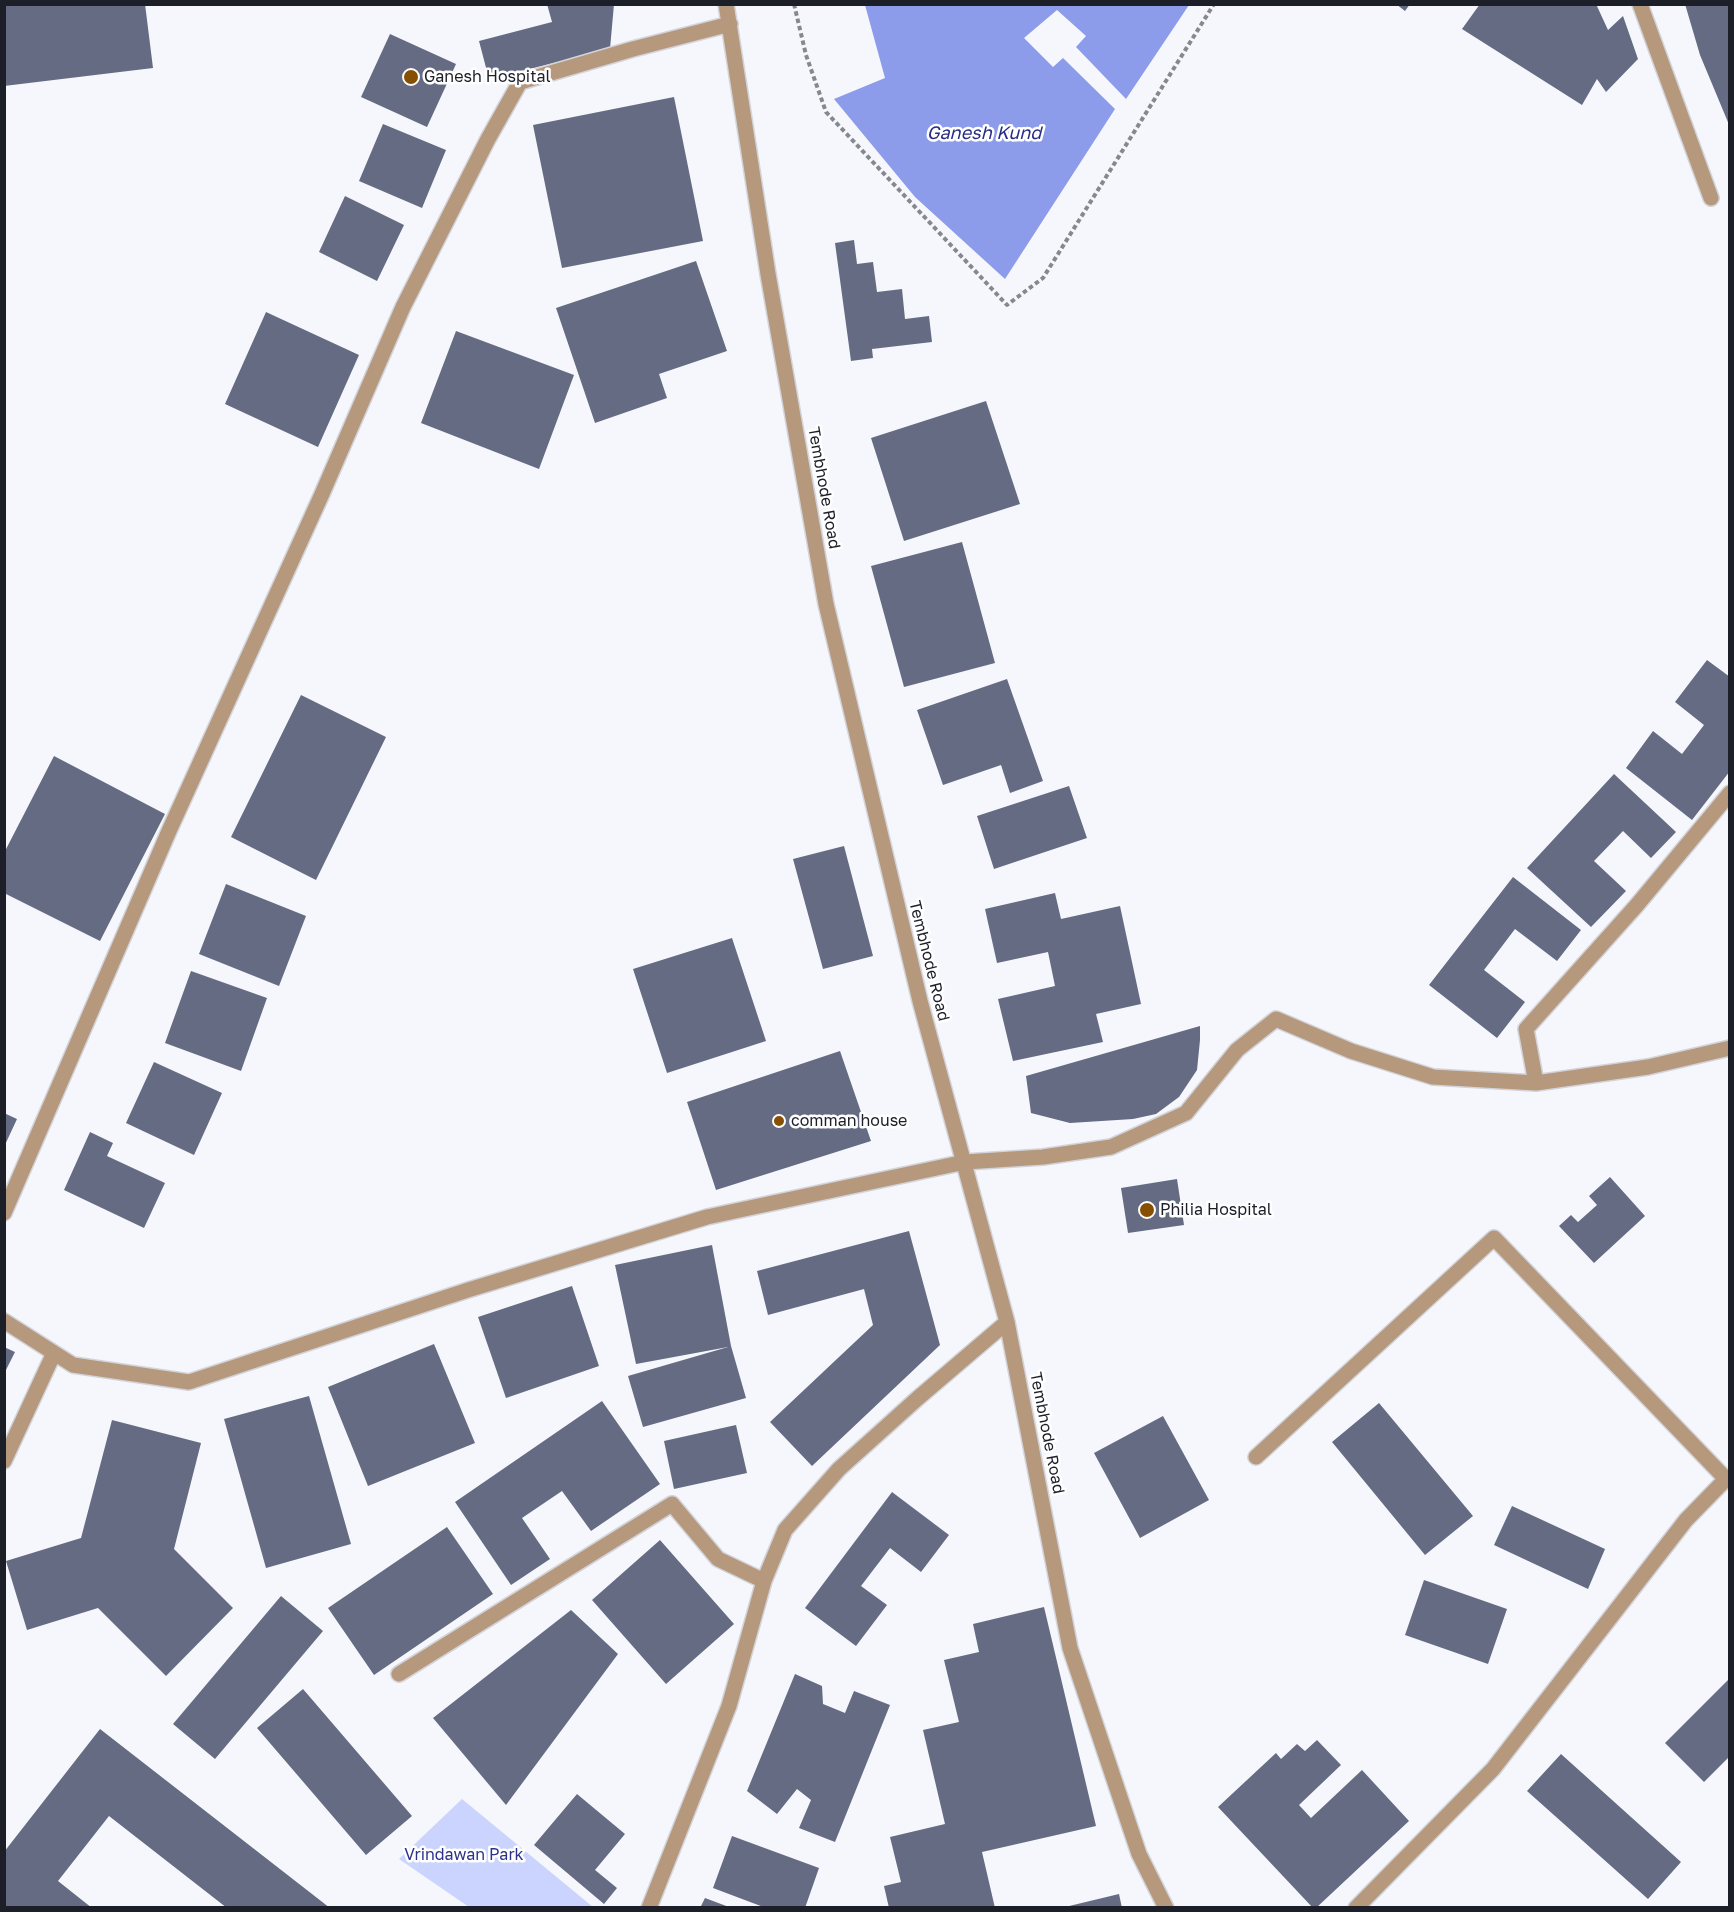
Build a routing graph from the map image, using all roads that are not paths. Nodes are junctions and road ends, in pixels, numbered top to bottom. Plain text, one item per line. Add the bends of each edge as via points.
1 (726, 4) edge
2 (1640, 4) edge
3 (730, 24) junction
4 (1711, 198) dead end
5 (1730, 793) edge
6 (1730, 1048) edge
7 (1536, 1083) junction
8 (964, 1162) junction
9 (4, 1213) edge
10 (4, 1321) edge
11 (1007, 1322) junction
12 (54, 1353) junction
13 (1256, 1457) dead end
14 (4, 1461) edge
15 (765, 1581) junction
16 (399, 1674) dead end
17 (649, 1908) edge
18 (1167, 1908) edge
19 (1356, 1908) edge

1 - 3 street, Tembhode Road
2 - 4 street
3 - 8 street, Tembhode Road via 768,274 826,604 920,1001
3 - 9 street via 520,82 403,307
5 - 7 street via 1526,1029
6 - 7 street via 1648,1067
7 - 8 street via 1433,1077 1351,1051 1275,1019 1237,1050 1186,1113 1111,1147 1043,1157
8 - 11 street, Tembhode Road
8 - 12 street via 707,1217 189,1382 73,1365
10 - 12 street
11 - 15 street via 839,1469 785,1530
11 - 18 street, Tembhode Road via 1070,1648 1139,1854
12 - 14 street
13 - 19 street via 1494,1238 1726,1479 1686,1520 1493,1769
15 - 16 street via 718,1559 672,1504
15 - 17 street via 729,1706

